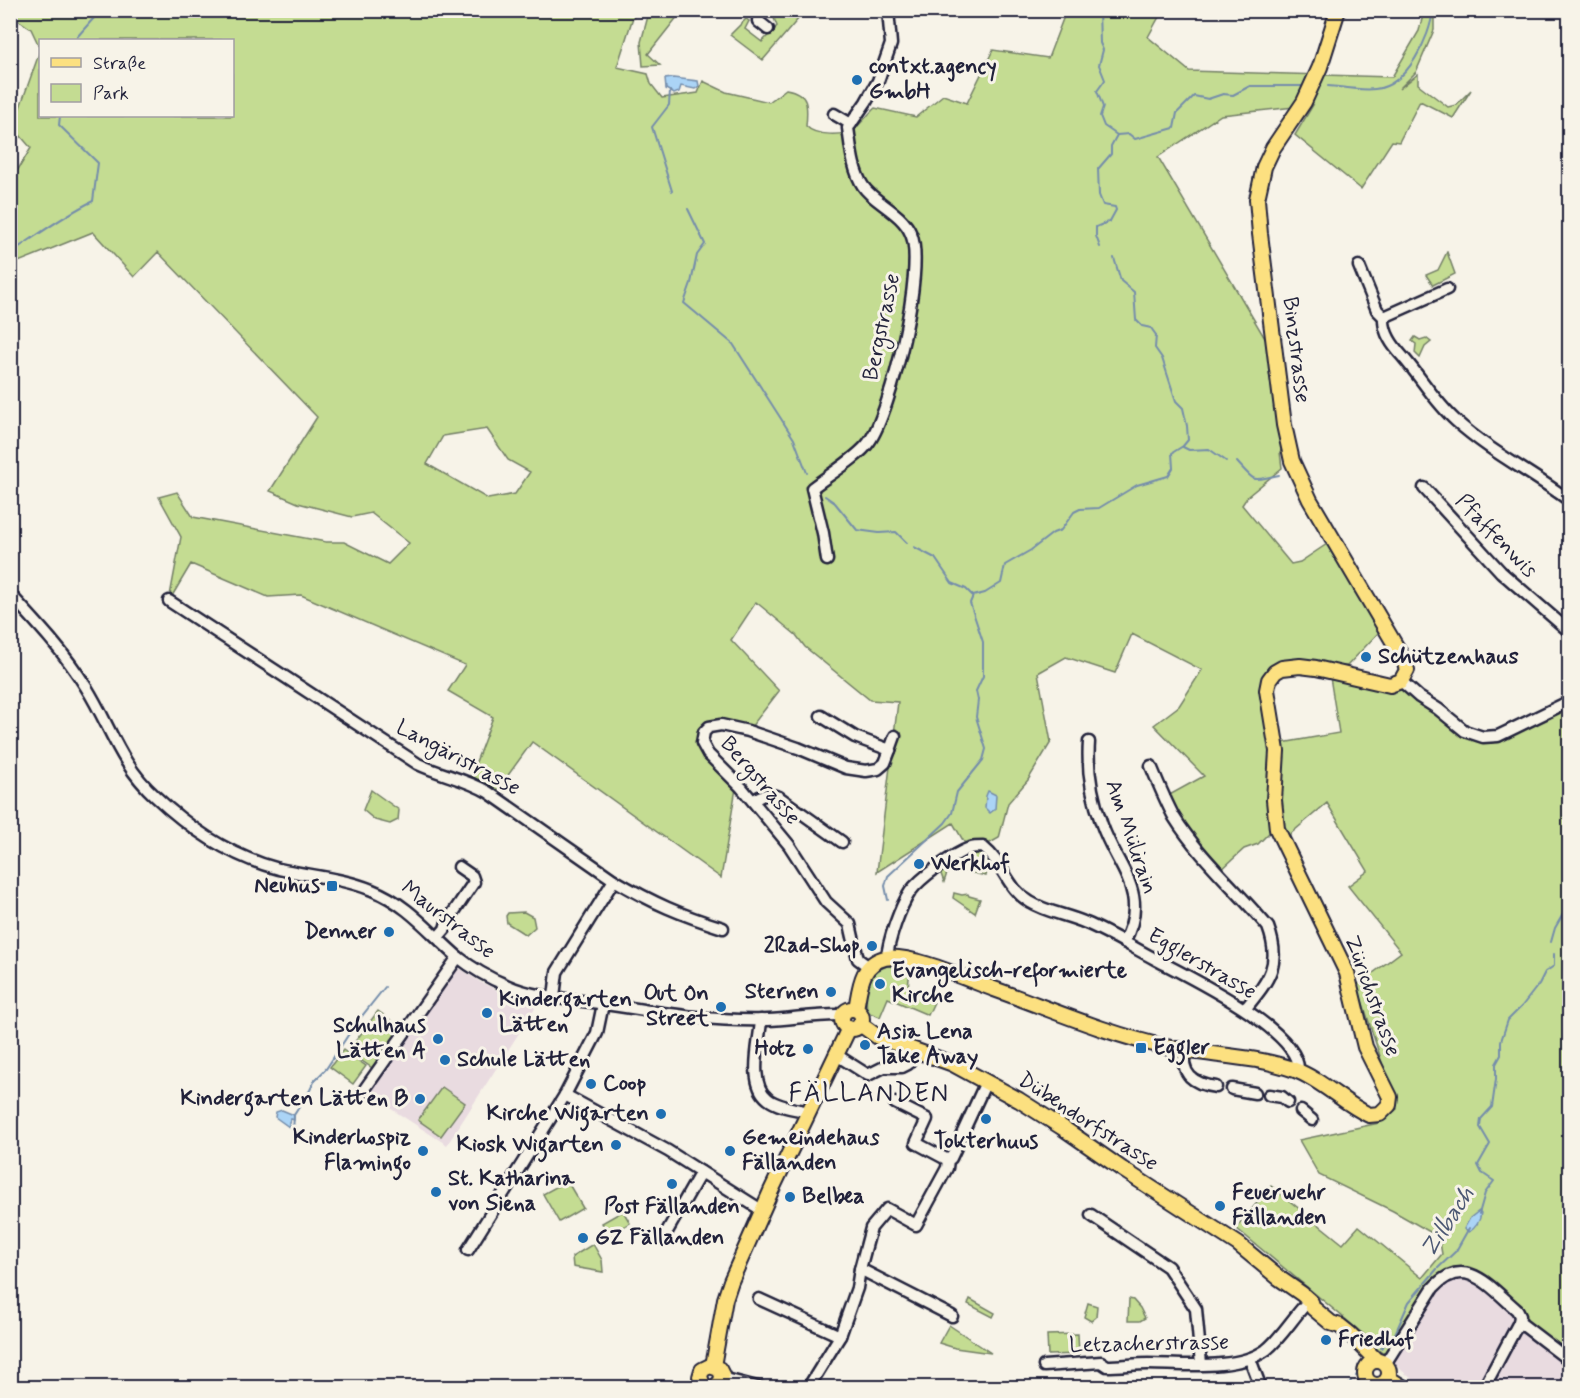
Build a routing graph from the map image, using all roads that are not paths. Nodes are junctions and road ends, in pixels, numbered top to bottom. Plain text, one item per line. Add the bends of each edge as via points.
1 (759, 10) edge
2 (888, 10) edge
3 (1338, 10) edge
4 (768, 29) dead end
5 (834, 114) dead end
6 (850, 126) junction
7 (1359, 266) dead end
8 (1447, 289) dead end
9 (1384, 317) junction
10 (1424, 488) dead end
11 (1569, 501) edge
12 (827, 560) dead end
13 (10, 594) edge
14 (169, 601) dead end
15 (1569, 632) edge
16 (1401, 681) junction
17 (1569, 701) edge
18 (821, 716) dead end
19 (895, 736) dead end
20 (1089, 742) dead end
21 (890, 750) junction
22 (1151, 766) dead end
23 (753, 801) junction
24 (842, 842) dead end
25 (459, 867) dead end
26 (614, 880) junction
27 (723, 928) dead end
28 (438, 938) junction
29 (1124, 942) junction
30 (458, 957) junction
31 (887, 958) junction
32 (869, 967) junction
33 (554, 997) junction
34 (603, 1004) junction
35 (1246, 1008) junction
36 (852, 1019) junction
37 (761, 1020) junction
38 (915, 1050) junction
39 (1184, 1050) junction
40 (835, 1054) junction
41 (1298, 1071) junction
42 (986, 1082) junction
43 (1216, 1087) dead end
44 (1232, 1089) dead end
45 (362, 1093) dead end
46 (1255, 1093) dead end
47 (565, 1095) junction
48 (1269, 1095) dead end
49 (1288, 1102) dead end
50 (895, 1103) dead end
51 (1301, 1111) dead end
52 (808, 1112) junction
53 (1312, 1120) dead end
54 (948, 1160) junction
55 (701, 1172) junction
56 (763, 1211) junction
57 (1091, 1215) dead end
58 (665, 1235) dead end
59 (468, 1250) dead end
60 (860, 1269) junction
61 (759, 1299) dead end
62 (1309, 1306) junction
63 (952, 1316) dead end
64 (1519, 1322) junction
65 (840, 1336) junction
66 (1250, 1359) junction
67 (1569, 1361) edge
68 (1201, 1364) junction
69 (1376, 1364) junction
70 (713, 1366) junction
71 (1044, 1366) dead end
72 (1388, 1378) junction
73 (711, 1386) edge
74 (761, 1388) edge
75 (808, 1388) edge
76 (1261, 1388) edge
77 (1404, 1388) edge
78 (1488, 1388) edge

1 - 4 street via 758,21
2 - 6 street via 891,44 878,81
3 - 16 main road, Binzstrasse via 1304,102 1264,167 1258,218 1292,461 1310,500 1404,660 1407,670
5 - 6 street
6 - 12 street, Bergstrasse via 853,161 863,187 897,215 911,233 915,253 913,296 902,350 879,425 868,444 812,488
7 - 9 street via 1377,310
8 - 9 street
9 - 11 street via 1386,333 1439,405 1472,434
10 - 15 street, Pfaffenwis via 1502,572
13 - 28 street, Maurstrasse via 79,676 132,772 184,820 218,844 259,862 354,883 381,893 405,908
14 - 26 street, Langäristrasse via 418,764 488,792
16 - 17 street via 1465,731 1483,738 1498,736
16 - 41 main road, Zürichstrasse via 1382,684 1300,666 1278,671 1268,685 1276,751 1277,829 1344,965 1365,1047 1389,1093 1389,1105 1380,1114 1369,1115
18 - 21 street via 855,737
19 - 21 street
20 - 29 street, Am Mülirain via 1088,769 1095,806 1133,890 1134,912
21 - 23 street, Bergstrasse via 885,763 866,771 846,768 748,731 721,725 709,727 702,737 704,748
22 - 35 street via 1176,819 1268,927 1273,939 1275,958 1270,975
23 - 24 street via 763,795 779,797
23 - 32 street, Bergstrasse via 789,845 826,902 850,924 858,959
25 - 28 street via 474,882
26 - 27 street, Langäristrasse via 681,915
26 - 33 street via 557,972
28 - 30 street, Maurstrasse
29 - 31 street, Egglerstrasse via 1024,898 1012,887 995,856 983,847 970,848 911,891
29 - 35 street, Egglerstrasse
30 - 33 street, Maurstrasse via 509,987
30 - 45 street
31 - 32 main road
31 - 39 main road, Zürichstrasse via 922,964 1125,1036
32 - 36 main road
33 - 34 street, Maurstrasse
34 - 37 street, Maurstrasse via 690,1018
34 - 47 street via 597,1033
35 - 41 street, Egglerstrasse via 1296,1057
36 - 37 street, Maurstrasse
36 - 38 main road, Dübendorfstrasse via 879,1037
36 - 40 main road
37 - 52 street via 756,1065 761,1090 769,1100
38 - 40 street via 908,1064 884,1067 868,1075
38 - 42 main road, Dübendorfstrasse
39 - 41 main road, Zürichstrasse
39 - 43 street via 1183,1065 1189,1075 1202,1085
40 - 52 main road
42 - 54 street
42 - 62 main road, Dübendorfstrasse via 1225,1234
44 - 46 street
47 - 55 street
47 - 59 street
48 - 49 street
50 - 54 street via 927,1119 916,1143
51 - 53 street
52 - 56 main road
54 - 60 street via 916,1225 887,1209 871,1227
55 - 56 street
55 - 58 street
56 - 70 main road via 728,1288
57 - 68 street via 1168,1267 1196,1309
60 - 63 street
60 - 65 street
61 - 65 street
62 - 66 street, Letzacherstrasse via 1266,1350
62 - 69 main road, Dübendorfstrasse via 1350,1334
64 - 67 street
64 - 69 street via 1517,1310 1479,1278 1467,1273 1447,1275 1432,1288
64 - 78 street via 1487,1382
65 - 75 street
66 - 68 street, Letzacherstrasse
66 - 76 street
68 - 71 street, Letzacherstrasse via 1107,1366 1101,1362
69 - 72 main road via 1389,1371
69 - 72 main road, Dübendorfstrasse via 1365,1377 1371,1384 1381,1385
70 - 73 main road via 719,1369
70 - 73 main road via 700,1373 701,1381
72 - 77 main road, Dübendorfstrasse
73 - 74 street

